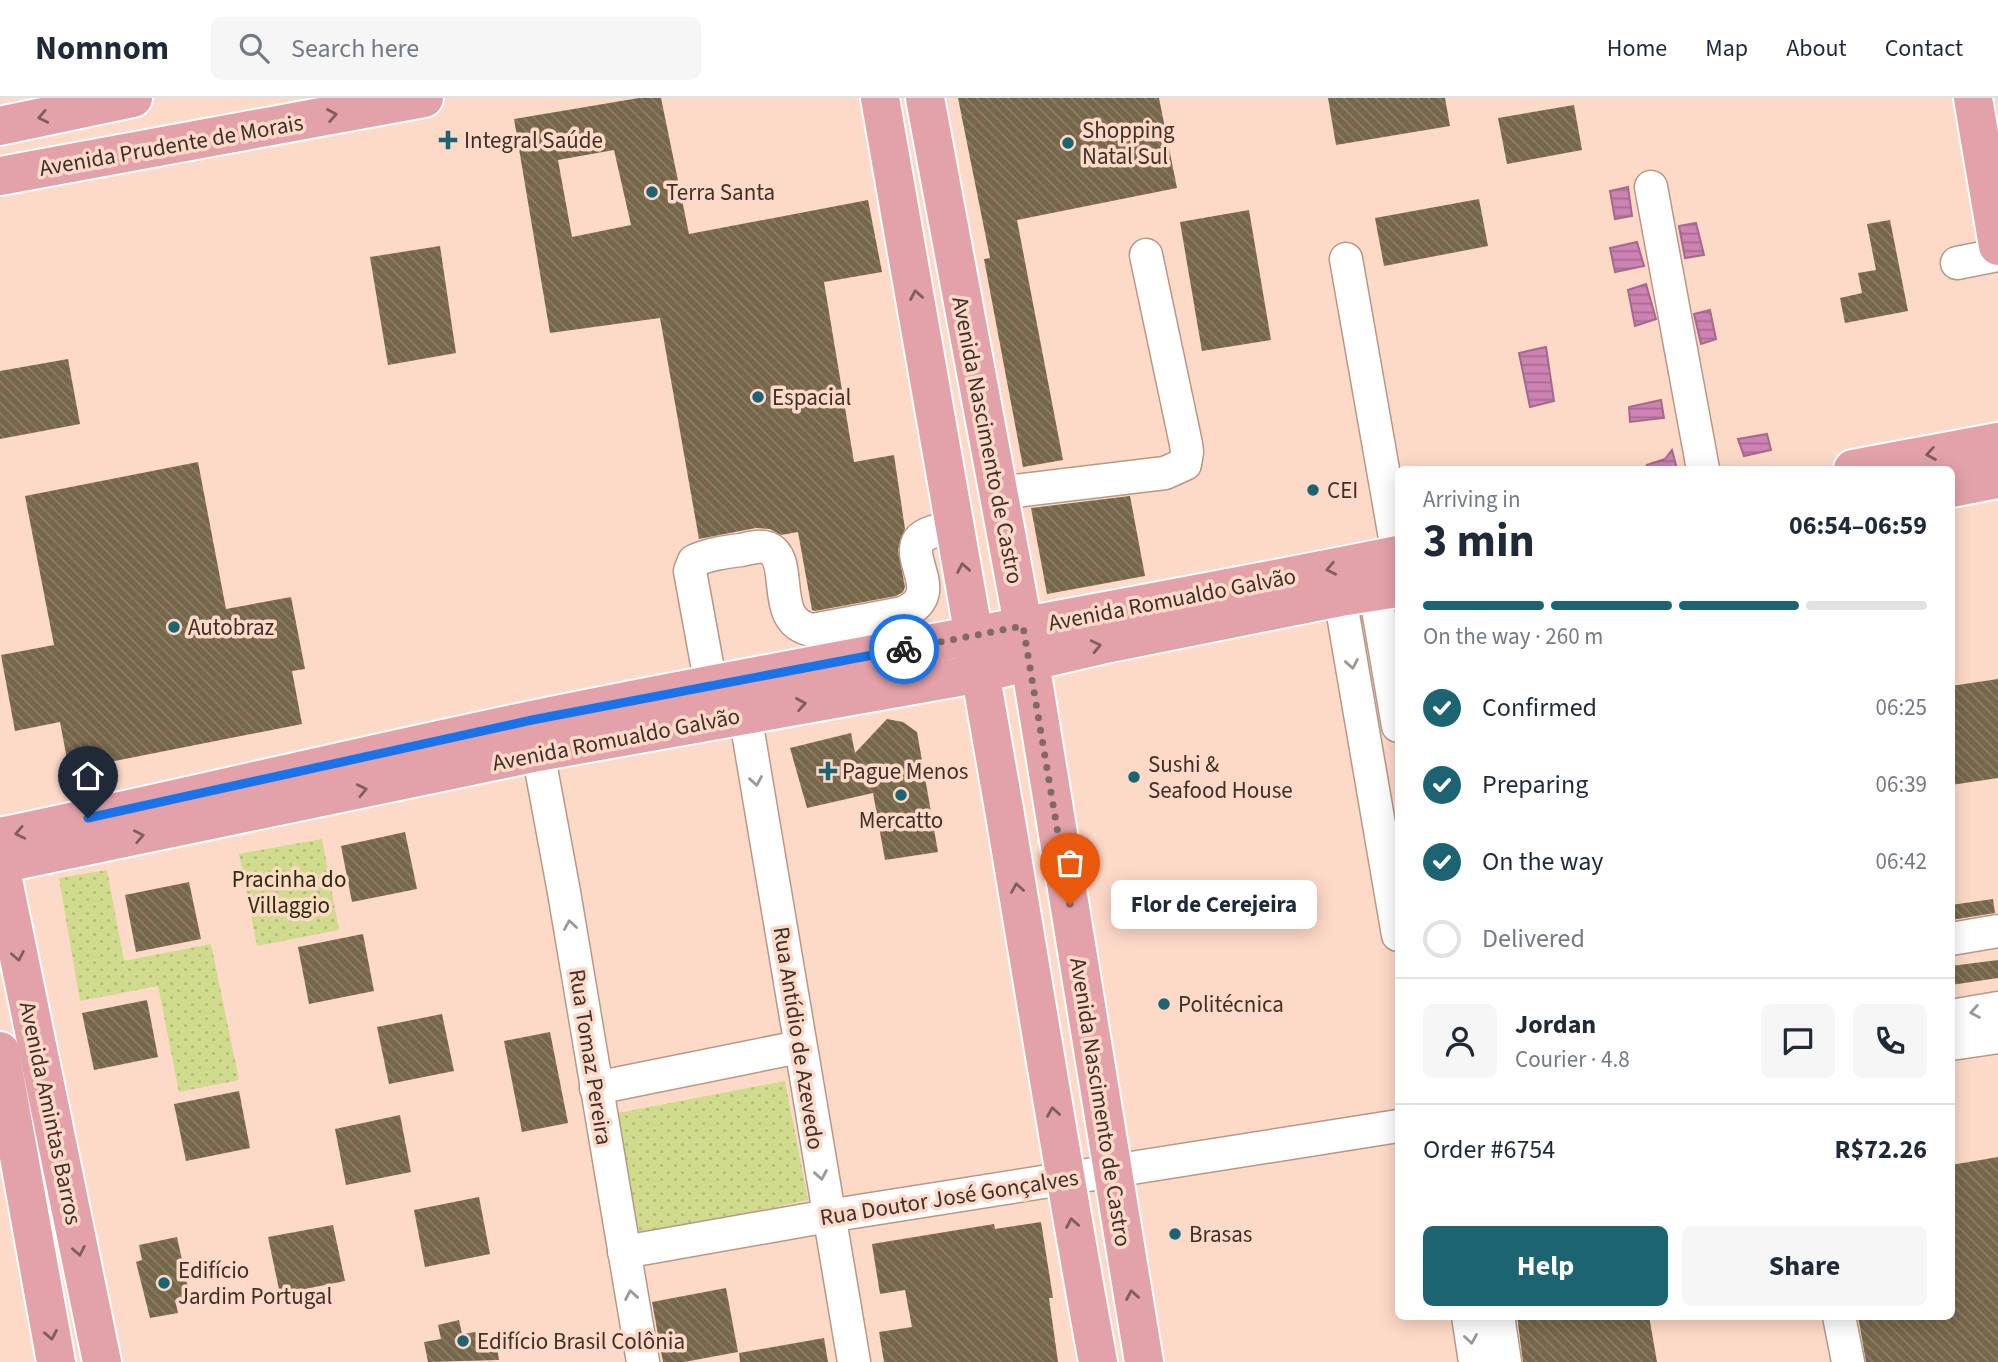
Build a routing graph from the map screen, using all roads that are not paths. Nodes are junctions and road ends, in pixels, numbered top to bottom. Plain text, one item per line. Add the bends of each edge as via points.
1 (133, 98) edge
2 (424, 98) edge
3 (880, 98) edge
4 (925, 98) edge
5 (1973, 98) edge
6 (0, 126) edge
7 (934, 154) junction
8 (0, 176) edge
9 (1651, 187) dead end
10 (1998, 246) edge
11 (1146, 255) dead end
12 (1998, 255) edge
13 (909, 258) junction
14 (1346, 260) dead end
15 (1998, 277) edge
16 (923, 335) junction
17 (986, 428) junction
18 (1998, 442) edge
19 (1702, 466) edge
20 (1869, 466) edge
21 (1998, 480) edge
22 (1955, 487) edge
23 (998, 493) junction
24 (956, 527) junction
25 (1395, 538) edge
26 (1395, 556) edge
27 (1371, 592) edge
28 (974, 635) junction
29 (1026, 644) junction
30 (981, 673) junction
31 (711, 686) junction
32 (1395, 711) edge
33 (745, 714) junction
34 (538, 752) junction
35 (0, 837) edge
36 (0, 864) edge
37 (1395, 897) edge
38 (1998, 931) edge
39 (1955, 938) edge
40 (1998, 1008) edge
41 (1955, 1015) edge
42 (1998, 1037) edge
43 (1955, 1043) edge
44 (799, 1047) junction
45 (0, 1051) edge
46 (596, 1088) junction
47 (1395, 1126) edge
48 (9, 1152) edge
49 (1111, 1172) junction
50 (1064, 1180) junction
51 (828, 1216) junction
52 (624, 1252) junction
53 (1469, 1320) edge
54 (1499, 1320) edge
55 (1821, 1320) edge
56 (1840, 1320) edge
57 (56, 1362) edge
58 (102, 1362) edge
59 (643, 1362) edge
60 (854, 1362) edge
61 (1097, 1362) edge
62 (1144, 1362) edge
63 (1475, 1362) edge
64 (1505, 1362) edge
65 (1829, 1362) edge
66 (1848, 1362) edge

1 -> 6 main road
8 -> 2 main road, Avenida Prudente de Morais
3 - 13 main road, Avenida Nascimento de Castro
4 - 7 main road, Avenida Nascimento de Castro
5 - 10 main road
7 - 13 main road
7 - 17 main road, Avenida Nascimento de Castro
9 - 19 street
11 - 23 street via 1186,443 1185,464 1165,473
12 - 15 street via 1959,273
16 -> 13 main road, Avenida Nascimento de Castro
14 - 25 street
16 - 17 main road
16 - 24 main road, Avenida Nascimento de Castro
17 - 23 main road, Avenida Nascimento de Castro
18 -> 20 main road
21 - 22 main road
23 - 29 main road, Avenida Nascimento de Castro
28 -> 24 main road, Avenida Nascimento de Castro
24 - 31 street via 919,540 916,549 923,589 911,610 813,630 802,629 789,614 778,557 770,549 694,561 690,571
26 -> 29 main road, Avenida Romualdo Galvão via 1168,602
29 -> 27 main road, Avenida Romualdo Galvão via 1105,644
27 - 32 street
27 -> 37 street
28 - 29 main road, Avenida Romualdo Galvão
28 - 30 main road, Avenida Nascimento de Castro
28 - 31 main road, Avenida Romualdo Galvão
29 - 30 main road, Avenida Romualdo Galvão
29 - 49 main road, Avenida Nascimento de Castro
33 -> 30 main road, Avenida Romualdo Galvão
50 -> 30 main road, Avenida Nascimento de Castro
31 -> 35 main road, Avenida Romualdo Galvão via 532,720
33 - 34 main road, Avenida Romualdo Galvão
33 -> 44 street, Rua Antídio de Azevedo
36 -> 34 main road, Avenida Romualdo Galvão
46 -> 34 street, Rua Tomaz Pereira
36 -> 58 main road, Avenida Amintas Barros
38 - 39 street
40 -> 41 street
42 - 43 street
44 - 46 street
44 -> 51 street, Rua Antídio de Azevedo
45 - 48 main road, Avenida Amintas Barros
46 - 52 street, Rua Tomaz Pereira
47 - 49 street, Rua Doutor José Gonçalves
48 -> 57 main road, Avenida Amintas Barros
49 - 50 street, Rua Doutor José Gonçalves
62 -> 49 main road, Avenida Nascimento de Castro
50 - 51 street, Rua Doutor José Gonçalves
61 -> 50 main road, Avenida Nascimento de Castro
51 - 52 street, Rua Doutor José Gonçalves
51 - 60 street, Rua Antídio de Azevedo
59 -> 52 street, Rua Tomaz Pereira
53 -> 63 street
54 - 64 street
55 - 65 street
56 - 66 street

